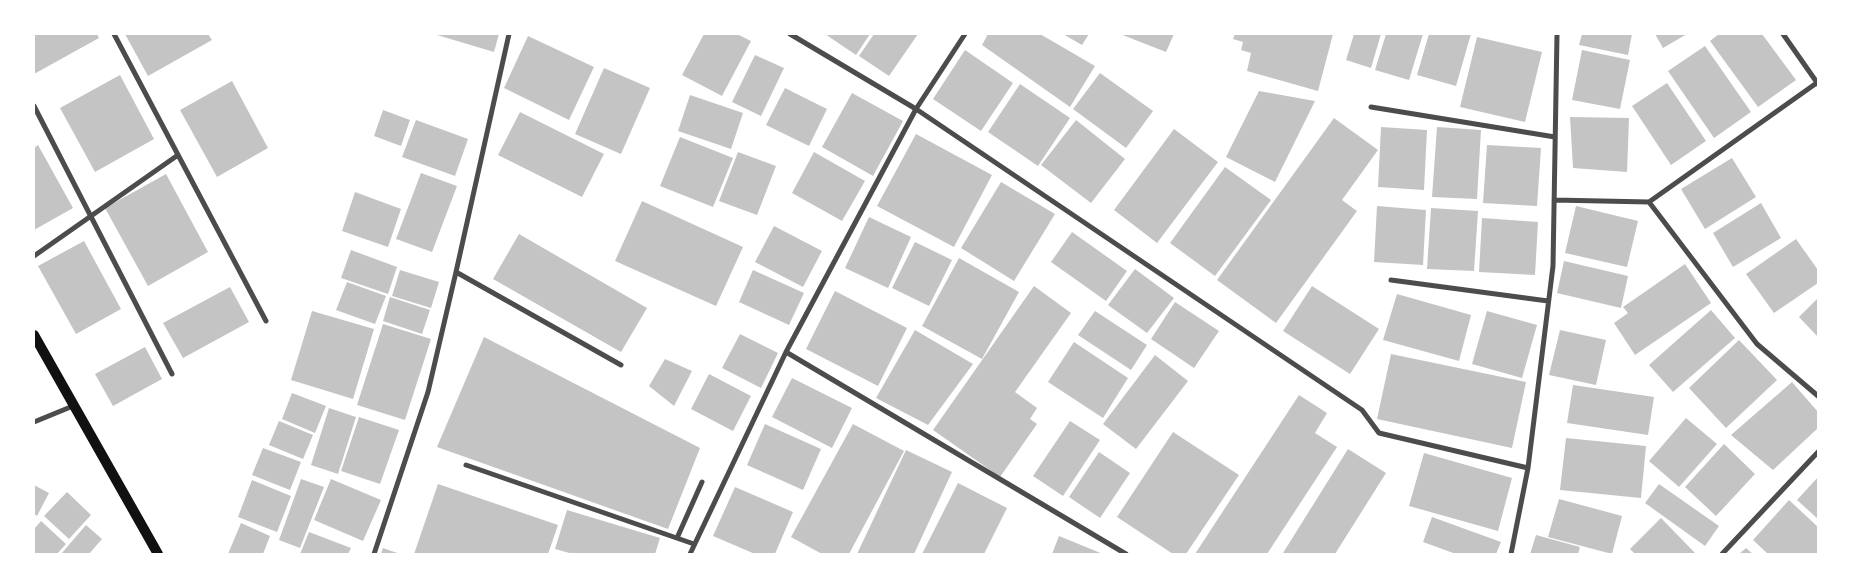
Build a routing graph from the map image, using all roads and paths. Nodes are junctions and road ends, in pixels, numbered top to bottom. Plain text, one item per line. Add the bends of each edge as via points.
1 (114, 34) edge
2 (509, 34) edge
3 (790, 34) edge
4 (966, 34) edge
5 (1557, 34) edge
6 (1783, 34) edge
7 (1818, 83) edge
8 (1371, 107) dead end
9 (34, 109) edge
10 (916, 109) junction
11 (1555, 137) junction
12 (178, 154) junction
13 (1554, 200) junction
14 (1650, 202) junction
15 (92, 217) junction
16 (34, 256) edge
17 (456, 272) junction
18 (1391, 280) dead end
19 (1548, 301) junction
20 (266, 321) dead end
21 (34, 334) edge
22 (786, 352) junction
23 (621, 365) dead end
24 (172, 374) dead end
25 (1818, 396) edge
26 (73, 406) junction
27 (34, 422) edge
28 (1818, 452) edge
29 (466, 465) dead end
30 (1528, 468) junction
31 (702, 482) dead end
32 (677, 538) junction
33 (694, 544) junction
34 (158, 554) edge
35 (374, 554) edge
36 (690, 554) edge
37 (1126, 554) edge
38 (1511, 554) edge
39 (1722, 554) edge

1 - 12 street
2 - 17 street
3 - 10 street
4 - 10 street
5 - 11 street
6 - 7 street
7 - 14 street
8 - 11 street
9 - 15 street
10 - 22 street
10 - 30 street via 1362,410 1379,433
11 - 13 street
12 - 15 street
12 - 20 street
13 - 14 street
13 - 19 street via 1553,266
14 - 25 street via 1757,344
15 - 16 street
15 - 24 street
17 - 23 street
17 - 35 street via 428,392
18 - 19 street
19 - 30 street
21 - 26 main road
22 - 33 street
22 - 37 street
26 - 27 street
26 - 34 main road
28 - 39 street
29 - 32 street
30 - 38 street
31 - 32 street
32 - 33 street
33 - 36 street

